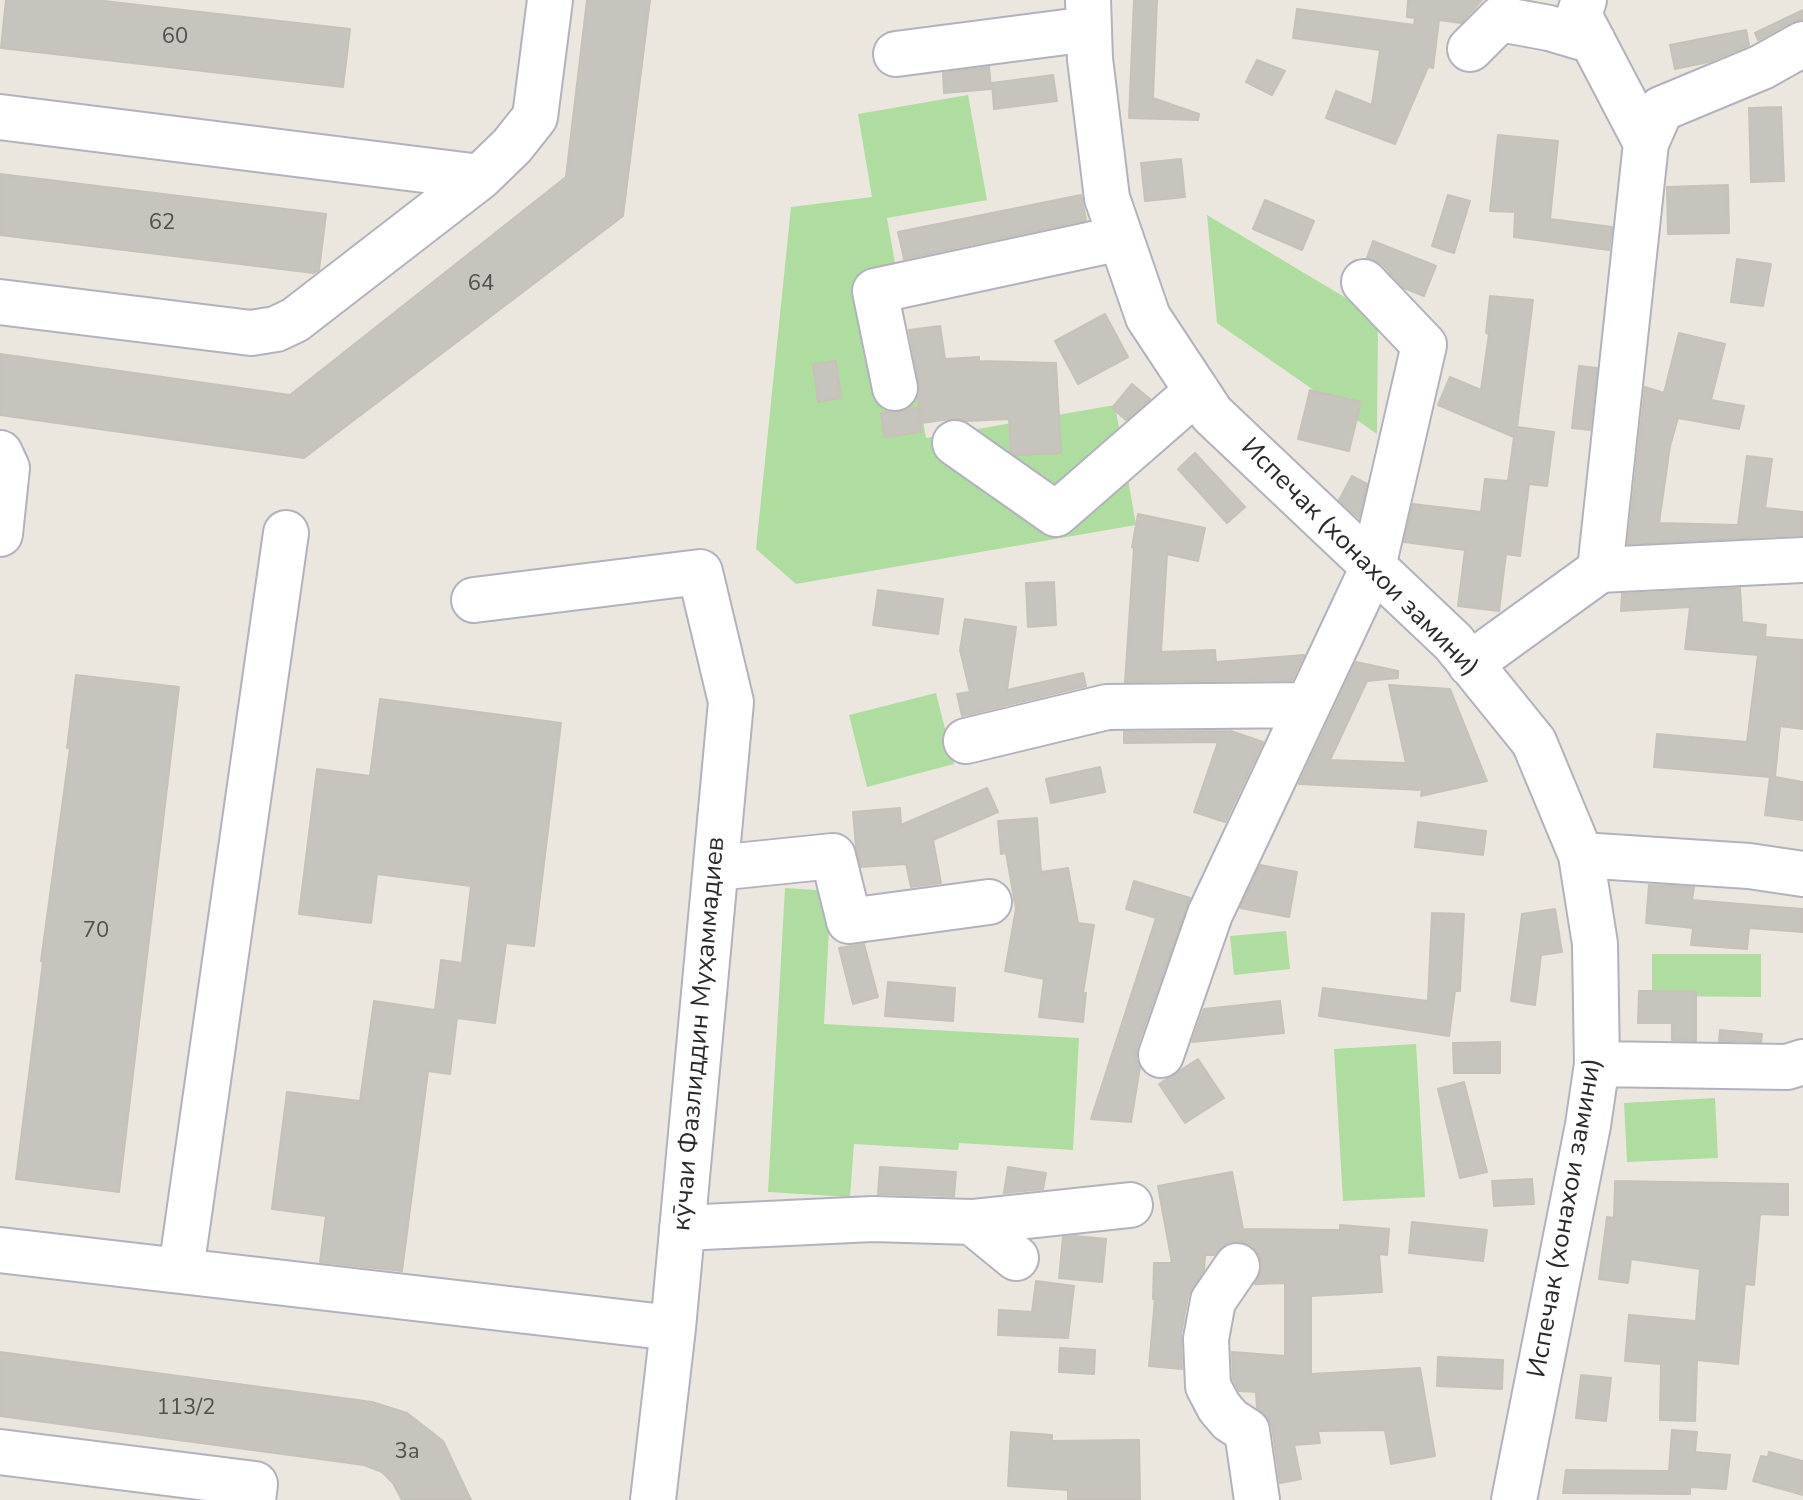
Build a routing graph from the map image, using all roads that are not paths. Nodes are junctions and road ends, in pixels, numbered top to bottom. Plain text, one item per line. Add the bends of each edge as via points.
1 (550, 0) edge
2 (1089, 14) edge
3 (1588, 21) edge
4 (1803, 44) edge
5 (1470, 49) dead end
6 (896, 54) dead end
7 (0, 117) edge
8 (1646, 143) junction
9 (480, 177) junction
10 (1121, 238) junction
11 (1364, 282) dead end
12 (0, 302) edge
13 (895, 388) dead end
14 (1197, 391) junction
15 (955, 443) dead end
16 (4, 460) edge
17 (286, 533) dead end
18 (0, 534) edge
19 (1803, 560) edge
20 (1373, 567) junction
21 (1600, 570) junction
22 (474, 600) dead end
23 (1470, 664) junction
24 (1308, 705) junction
25 (966, 741) dead end
26 (1581, 855) junction
27 (716, 868) junction
28 (1803, 874) edge
29 (989, 902) dead end
30 (1161, 1055) dead end
31 (1803, 1062) edge
32 (1597, 1064) junction
33 (1130, 1205) dead end
34 (972, 1222) junction
35 (682, 1228) junction
36 (0, 1250) edge
37 (1016, 1258) dead end
38 (1237, 1266) dead end
39 (181, 1270) junction
40 (673, 1328) junction
41 (0, 1452) edge
42 (253, 1500) edge
43 (653, 1500) edge
44 (1257, 1500) edge
45 (1514, 1500) edge

1 - 9 street via 535,117
2 - 6 street
2 - 10 street, Испечак (хонахои замини) via 1107,198
3 - 5 street via 1549,28 1500,19
3 - 8 street
4 - 8 street via 1661,109
7 - 9 street
8 - 21 street
9 - 12 street via 295,320 276,329 251,333
10 - 13 street via 875,291
10 - 14 street, Испечак (хонахои замини) via 1148,317
11 - 20 street via 1424,345
14 - 15 street via 1056,514
14 - 20 street, Испечак (хонахои замини) via 1212,414
16 - 18 street
17 - 39 street
19 - 21 street
20 - 23 street, Испечак (хонахои замини)
20 - 24 street
21 - 23 street
22 - 27 street, кӯчаи Фазлиддин Муҳаммадиев via 700,572 731,702
23 - 26 street, Испечак (хонахои замини) via 1534,742
24 - 25 street via 1107,707
24 - 30 street via 1210,914
26 - 28 street
26 - 32 street, Испечак (хонахои замини) via 1595,944
27 - 29 street via 833,856 849,921
27 - 35 street, кӯчаи Фазлиддин Муҳаммадиев
31 - 32 street via 1787,1067
32 - 45 street, Испечак (хонахои замини)
33 - 34 street
34 - 35 street via 873,1219
34 - 37 street
35 - 40 street, кӯчаи Фазлиддин Муҳаммадиев
36 - 39 street
38 - 44 street via 1213,1301 1206,1339 1208,1386 1224,1414 1247,1431
39 - 40 street
40 - 43 street, кӯчаи Фазлиддин Муҳаммадиев
41 - 42 street via 255,1484

